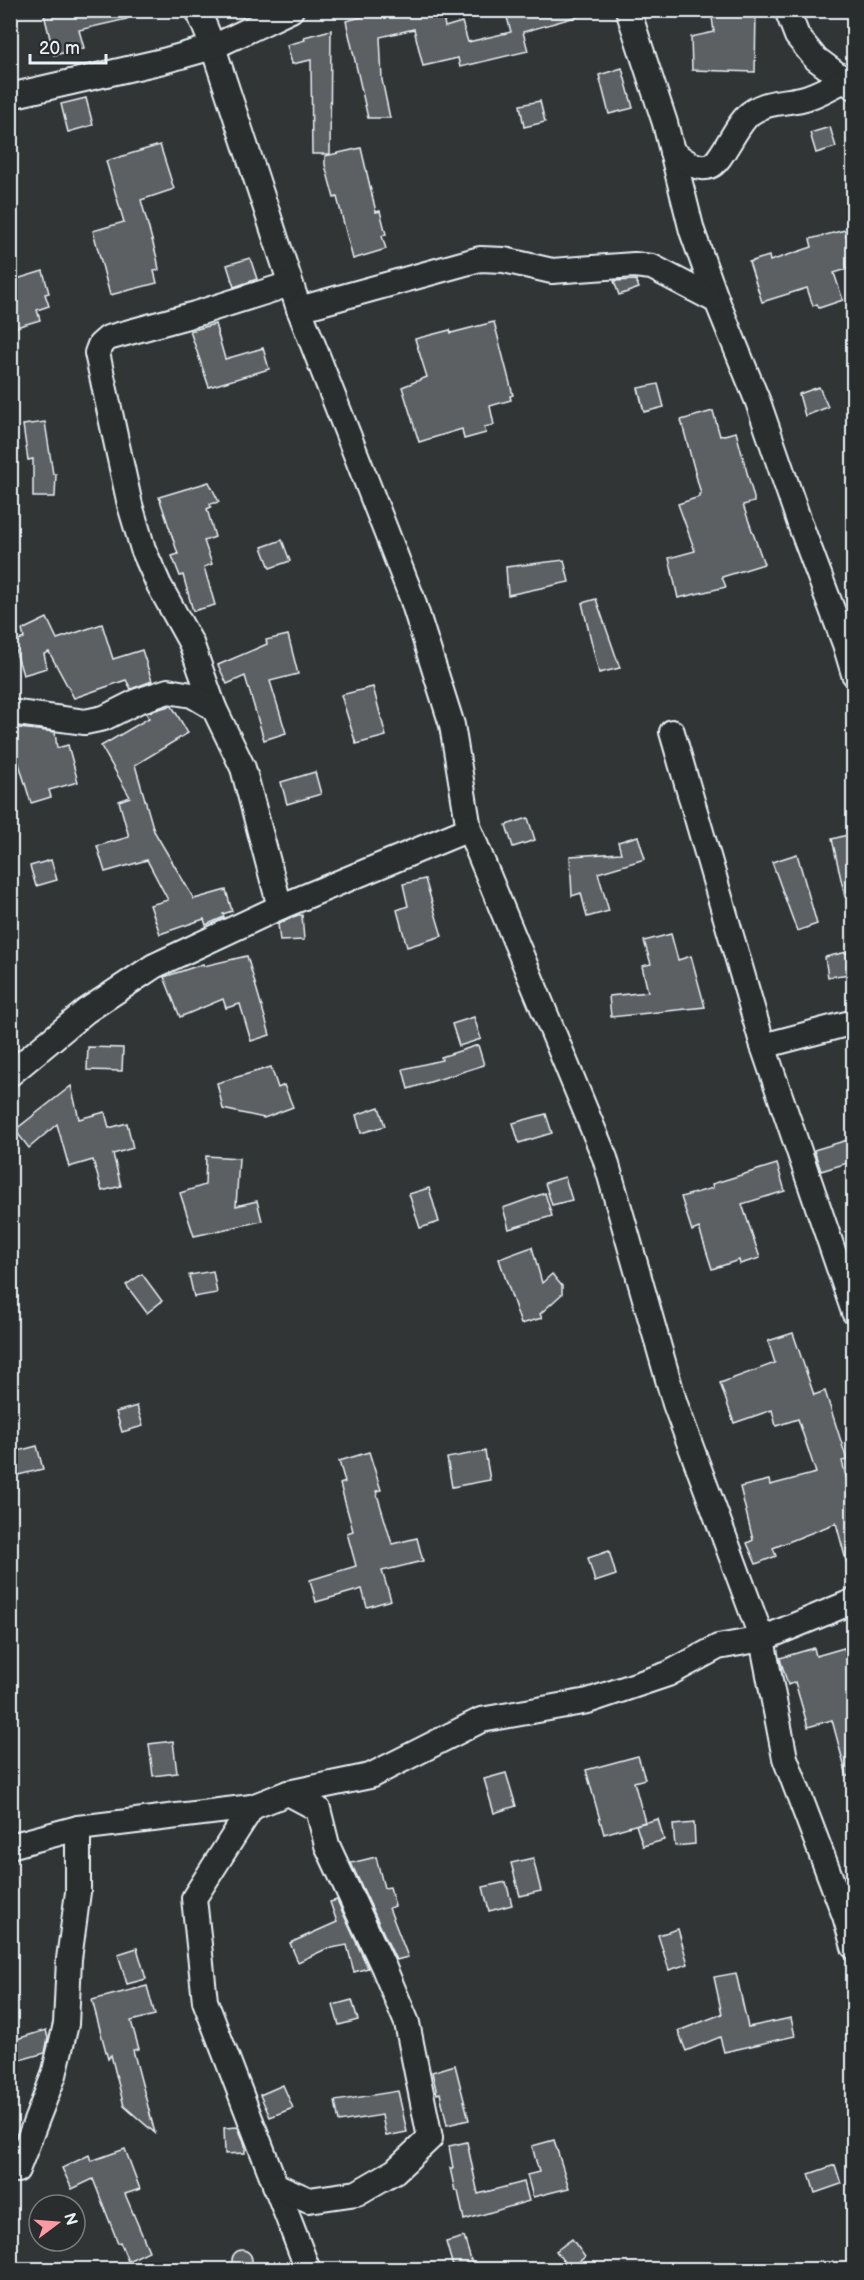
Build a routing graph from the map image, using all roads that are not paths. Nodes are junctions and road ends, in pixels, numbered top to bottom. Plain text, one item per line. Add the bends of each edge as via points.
1 (198, 10) edge
2 (291, 10) edge
3 (628, 10) edge
4 (787, 10) edge
5 (213, 47) junction
6 (849, 84) edge
7 (10, 96) edge
8 (672, 152) junction
9 (290, 284) junction
10 (717, 301) junction
11 (298, 309) junction
12 (854, 674) edge
13 (214, 708) junction
14 (10, 712) edge
15 (672, 732) dead end
16 (469, 829) junction
17 (280, 907) junction
18 (854, 1022) edge
19 (763, 1046) junction
20 (10, 1074) edge
21 (854, 1312) edge
22 (854, 1601) edge
23 (762, 1639) junction
24 (288, 1793) junction
25 (252, 1807) junction
26 (78, 1828) junction
27 (10, 1846) edge
28 (854, 1947) edge
29 (17, 2170) dead end
30 (275, 2185) junction
31 (308, 2270) edge

1 - 5 street
2 - 5 street
3 - 8 street
4 - 6 street via 797,36 815,58
5 - 7 street
5 - 9 street
6 - 8 street via 802,99 770,103 750,113 716,164 708,168 693,166
8 - 10 street
9 - 11 street
9 - 13 street via 108,338 97,353 143,549 192,643
10 - 11 street via 652,267 552,272 504,260 480,259
10 - 12 street via 758,402
11 - 16 street via 415,608 452,725
13 - 14 street via 192,695 168,691 85,722
13 - 17 street via 243,768
15 - 19 street
16 - 17 street
16 - 23 street via 605,1158 675,1404
17 - 20 street via 154,966 86,1011
18 - 19 street
19 - 21 street
22 - 23 street
23 - 24 street via 718,1647 668,1674 588,1701 481,1720 370,1776
23 - 28 street via 785,1758
24 - 25 street
24 - 30 street via 318,1809 327,1845 384,1968 406,2024 429,2138 395,2171 357,2193 309,2200
25 - 26 street
25 - 30 street via 194,1898 205,2001
26 - 27 street
26 - 29 street via 78,1892 66,2024 54,2075
30 - 31 street

